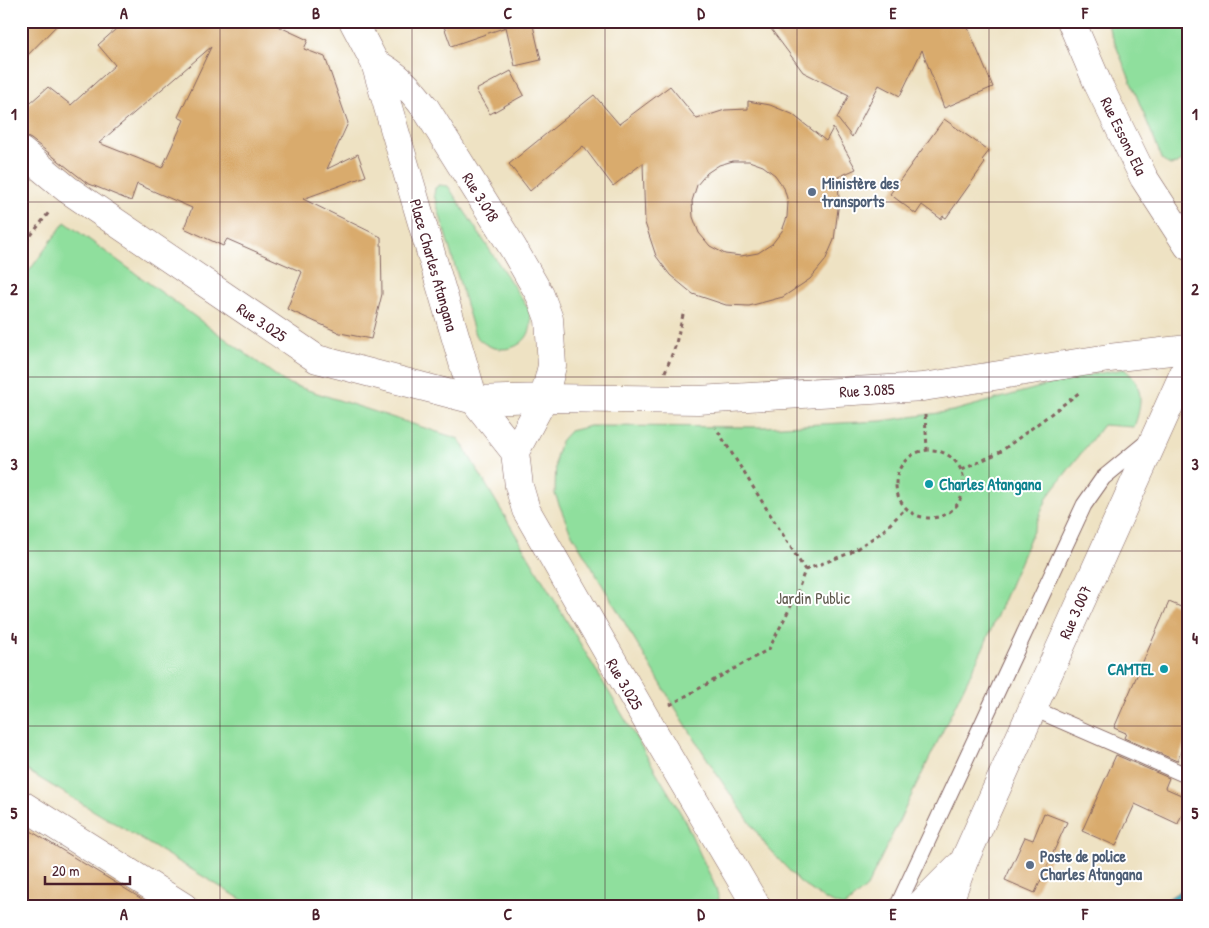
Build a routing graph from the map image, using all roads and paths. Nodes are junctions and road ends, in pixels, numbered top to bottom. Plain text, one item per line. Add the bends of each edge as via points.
1 (1071, 21) edge
2 (357, 23) edge
3 (375, 63) junction
4 (21, 151) edge
5 (67, 188) junction
6 (1188, 246) edge
7 (21, 248) edge
8 (684, 311) dead end
9 (676, 347) dead end
10 (1188, 349) edge
11 (1109, 358) junction
12 (1188, 364) edge
13 (923, 387) junction
14 (544, 398) junction
15 (474, 400) junction
16 (698, 400) junction
17 (1153, 436) junction
18 (927, 449) junction
19 (515, 452) junction
20 (962, 470) junction
21 (906, 508) junction
22 (805, 570) junction
23 (1032, 708) junction
24 (646, 719) junction
25 (1188, 776) edge
26 (21, 804) edge
27 (964, 861) junction
28 (184, 907) edge
29 (757, 907) edge
30 (897, 907) edge
31 (918, 907) edge
32 (948, 907) edge

1 - 6 street, Rue Essono Ela via 1144,178
2 - 3 street
3 - 14 street, Rue 3.018 via 392,72 426,109 540,295 549,319 552,341 552,366
3 - 15 street, Place Charles Atangana
4 - 5 street, Rue 3.025
5 - 7 path
5 - 15 street, Rue 3.025 via 317,359
8 - 9 path
10 - 11 street, Rue 3.085
11 - 13 street, Rue 3.085
11 - 20 path via 1094,381 1000,452
12 - 17 street, Rue 3.007
13 - 16 street, Rue 3.085
13 - 18 path
14 - 15 street
14 - 16 street, Rue 3.085
14 - 19 street
15 - 19 street
16 - 22 path
17 - 23 street, Rue 3.007
17 - 30 lane via 1103,478 1084,505
18 - 20 path via 942,451 954,458
18 - 21 path via 914,452 897,472 897,492
19 - 24 street, Rue 3.025 via 526,510
20 - 21 path via 965,484 962,498 953,510 929,518
21 - 22 path via 882,532 850,553
22 - 24 path via 796,596 769,649
23 - 25 lane
23 - 27 street, Rue 3.007
24 - 29 street, Rue 3.025
26 - 28 street
27 - 31 street, Rue 3.007
27 - 32 street, Rue 3.007

